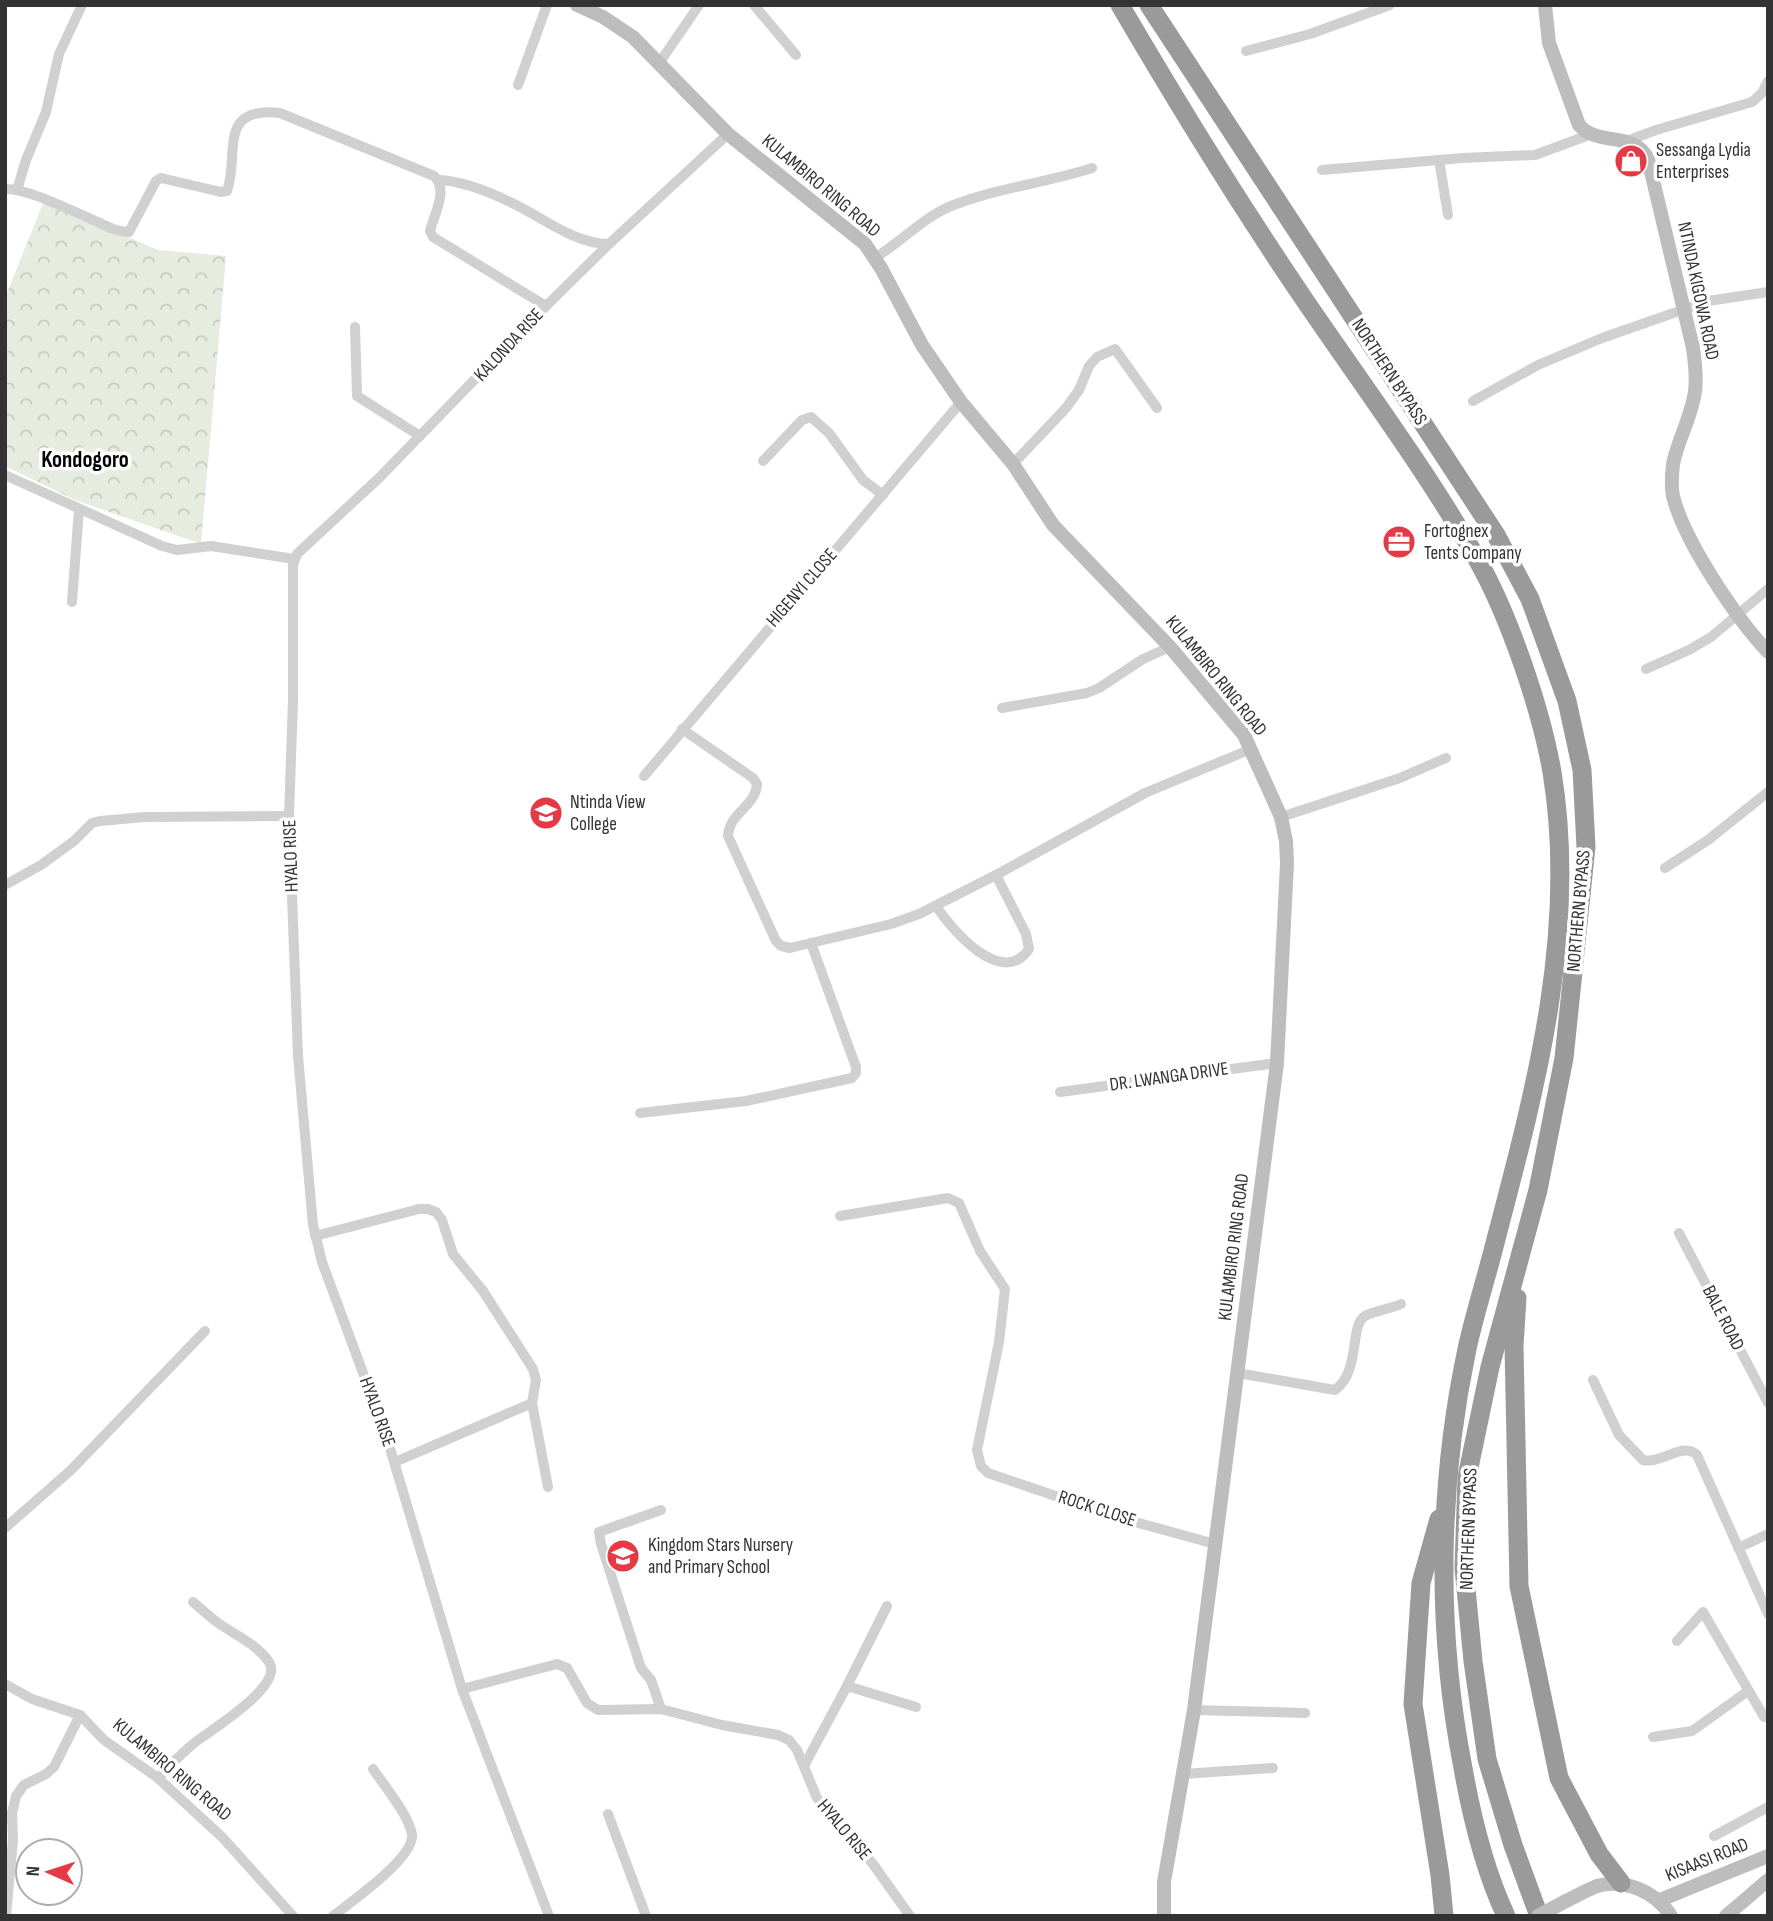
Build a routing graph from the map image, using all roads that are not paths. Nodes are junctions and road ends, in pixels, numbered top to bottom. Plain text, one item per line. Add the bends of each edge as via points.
1 (82, 5) edge
2 (547, 5) edge
3 (577, 5) edge
4 (699, 5) edge
5 (754, 5) edge
6 (1120, 5) edge
7 (1149, 5) edge
8 (1390, 5) edge
9 (1545, 5) edge
10 (1246, 51) dead end
11 (796, 55) dead end
12 (660, 62) junction
13 (1768, 81) edge
14 (518, 85) dead end
15 (728, 134) junction
16 (1589, 135) junction
17 (1627, 141) junction
18 (1439, 160) junction
19 (1092, 168) dead end
20 (1322, 170) dead end
21 (438, 180) junction
22 (11, 190) edge
23 (1448, 215) dead end
24 (609, 244) junction
25 (875, 258) junction
26 (1768, 292) edge
27 (546, 306) junction
28 (1684, 310) junction
29 (355, 327) dead end
30 (1473, 401) dead end
31 (961, 402) junction
32 (1157, 408) dead end
33 (420, 436) junction
34 (763, 461) dead end
35 (1013, 464) junction
36 (5, 475) edge
37 (883, 495) junction
38 (79, 509) junction
39 (294, 559) junction
40 (1768, 589) edge
41 (72, 602) dead end
42 (1738, 616) junction
43 (1170, 647) junction
44 (1768, 652) edge
45 (1646, 669) dead end
46 (1002, 708) dead end
47 (682, 729) junction
48 (1251, 749) junction
49 (1446, 758) dead end
50 (644, 776) dead end
51 (1768, 792) edge
52 (289, 816) junction
53 (1281, 817) junction
54 (1665, 868) dead end
55 (996, 875) junction
56 (5, 885) edge
57 (936, 906) junction
58 (811, 943) junction
59 (1277, 1063) junction
60 (1060, 1092) dead end
61 (640, 1113) dead end
62 (840, 1216) dead end
63 (1679, 1233) dead end
64 (315, 1236) junction
65 (1521, 1252) junction
66 (1401, 1304) dead end
67 (205, 1331) dead end
68 (1238, 1373) junction
69 (1593, 1380) dead end
70 (1767, 1401) edge
71 (532, 1403) junction
72 (395, 1462) junction
73 (548, 1488) dead end
74 (1447, 1488) junction
75 (661, 1510) dead end
76 (5, 1528) edge
77 (1768, 1534) edge
78 (1215, 1544) junction
79 (1738, 1548) junction
80 (193, 1602) dead end
81 (887, 1605) dead end
82 (1768, 1614) edge
83 (1678, 1641) dead end
84 (5, 1684) edge
85 (847, 1686) junction
86 (462, 1689) junction
87 (1748, 1691) junction
88 (916, 1707) dead end
89 (661, 1709) junction
90 (1194, 1710) junction
91 (1305, 1713) dead end
92 (80, 1715) junction
93 (1768, 1715) edge
94 (1653, 1737) dead end
95 (804, 1766) junction
96 (1273, 1768) dead end
97 (373, 1769) dead end
98 (1183, 1774) junction
99 (158, 1778) junction
100 (1768, 1807) edge
101 (608, 1814) dead end
102 (1714, 1836) dead end
103 (1768, 1856) edge
104 (1768, 1880) edge
105 (1620, 1883) junction
106 (1660, 1900) junction
107 (6, 1916) edge
108 (293, 1916) edge
109 (333, 1916) edge
110 (549, 1916) edge
111 (646, 1916) edge
112 (910, 1916) edge
113 (1164, 1916) edge
114 (1444, 1916) edge
115 (1506, 1916) edge
116 (1539, 1916) edge
117 (1671, 1916) edge
118 (1726, 1916) edge

1 - 22 street via 59,54 46,112
2 - 14 street
3 - 12 street, KULAMBIRO RING ROAD via 603,17
4 - 12 street
5 - 11 street
6 - 74 highway, NORTHERN BYPASS via 1268,246 1480,564 1510,632 1552,771 1559,849 1551,1003 1534,1091 1468,1346
7 - 65 highway, NORTHERN BYPASS via 1496,535 1530,599 1567,701 1582,769 1586,847 1564,1058
8 - 10 street
9 - 16 street via 1549,43 1574,116
12 - 15 street, KULAMBIRO RING ROAD
13 - 17 street via 1752,102
15 - 24 street, KALONDA RISE
15 - 25 street, KULAMBIRO RING ROAD via 865,244
16 - 17 street
16 - 18 street via 1535,155
17 - 28 street, NTINDA KIGOWA ROAD via 1643,150 1648,159
18 - 20 street
18 - 23 street
19 - 25 street via 952,206
21 - 22 street via 428,172 274,112 250,116 237,126 227,191 161,178 129,232
21 - 24 street via 468,185 581,238
21 - 27 street via 441,190 430,231 433,237
24 - 27 street, KALONDA RISE
25 - 31 street, KULAMBIRO RING ROAD via 922,345
26 - 28 street via 1708,301
27 - 33 street, KALONDA RISE
28 - 30 street via 1578,347
28 - 42 street, NTINDA KIGOWA ROAD via 1696,391 1673,464 1672,494 1710,574
29 - 33 street via 357,396
31 - 35 street, KULAMBIRO RING ROAD
31 - 37 street, HIGENYI CLOSE
32 - 35 street via 1115,349 1089,366 1066,408
33 - 39 street, KALONDA RISE
34 - 37 street via 802,420 811,417 829,433 863,480
35 - 43 street, KULAMBIRO RING ROAD via 1053,525
36 - 38 street
37 - 47 street, HIGENYI CLOSE
38 - 39 street via 177,550 211,546
38 - 41 street
39 - 52 street, HYALO RISE
40 - 42 street
42 - 44 street, NTINDA KIGOWA ROAD
42 - 45 street via 1697,646
43 - 46 street via 1087,693
43 - 48 street, KULAMBIRO RING ROAD
47 - 50 street, HIGENYI CLOSE
47 - 58 street via 757,784 754,797 731,821 727,836 776,941 790,948
48 - 53 street, KULAMBIRO RING ROAD
48 - 55 street via 1145,793
49 - 53 street
51 - 54 street
52 - 56 street via 100,821 41,865
52 - 64 street, HYALO RISE via 298,1056
53 - 59 street, KULAMBIRO RING ROAD via 1287,863
55 - 57 street
55 - 57 street via 1026,934 1029,949 1017,960 990,959 967,944
57 - 58 street via 891,925
58 - 61 street via 856,1067 852,1078 746,1101
59 - 60 street, DR. LWANGA DRIVE
59 - 68 street, KULAMBIRO RING ROAD
62 - 78 street, ROCK CLOSE via 948,1198 958,1203 980,1251 1005,1289 978,1450 981,1466 988,1473
63 - 70 street, BALE ROAD
64 - 71 street via 419,1209 436,1212 453,1254 533,1369
64 - 72 street, HYALO RISE
65 - 105 highway via 1514,1346 1519,1586 1559,1778 1599,1854
65 - 116 highway, NORTHERN BYPASS via 1467,1477 1464,1567 1487,1759
66 - 68 street via 1359,1321 1351,1370 1335,1390
67 - 76 street via 71,1470
68 - 78 street, KULAMBIRO RING ROAD
69 - 79 street via 1619,1435 1637,1455 1651,1461 1686,1449 1697,1455
71 - 72 street
71 - 73 street
72 - 86 street, HYALO RISE
74 - 114 highway via 1421,1583 1413,1704
74 - 115 highway, NORTHERN BYPASS via 1444,1601 1452,1716 1476,1837
75 - 89 street via 599,1532 641,1668 651,1680
77 - 79 street
78 - 90 street, KULAMBIRO RING ROAD
79 - 82 street
80 - 99 street via 262,1653 272,1672 267,1684 249,1701 176,1758
81 - 85 street
83 - 87 street via 1703,1612
84 - 92 street, KULAMBIRO RING ROAD via 32,1699
85 - 88 street
85 - 95 street
86 - 89 street, HYALO RISE via 557,1664 567,1668 592,1708
86 - 110 street
87 - 93 street via 1764,1717
87 - 94 street via 1692,1731
89 - 95 street, HYALO RISE via 778,1735 789,1740
90 - 91 street
90 - 98 street, KULAMBIRO RING ROAD
92 - 99 street, KULAMBIRO RING ROAD via 104,1740
92 - 107 street via 54,1767 24,1785 16,1796
95 - 112 street, HYALO RISE via 817,1798
96 - 98 street
97 - 109 street via 408,1823 410,1844 380,1877
98 - 113 street, KULAMBIRO RING ROAD via 1164,1882
99 - 108 street, KULAMBIRO RING ROAD via 223,1838
100 - 102 street
101 - 111 street
103 - 106 street, KISAASI ROAD
104 - 118 street
105 - 106 street
105 - 116 street, bridge via 1598,1886
106 - 117 street

